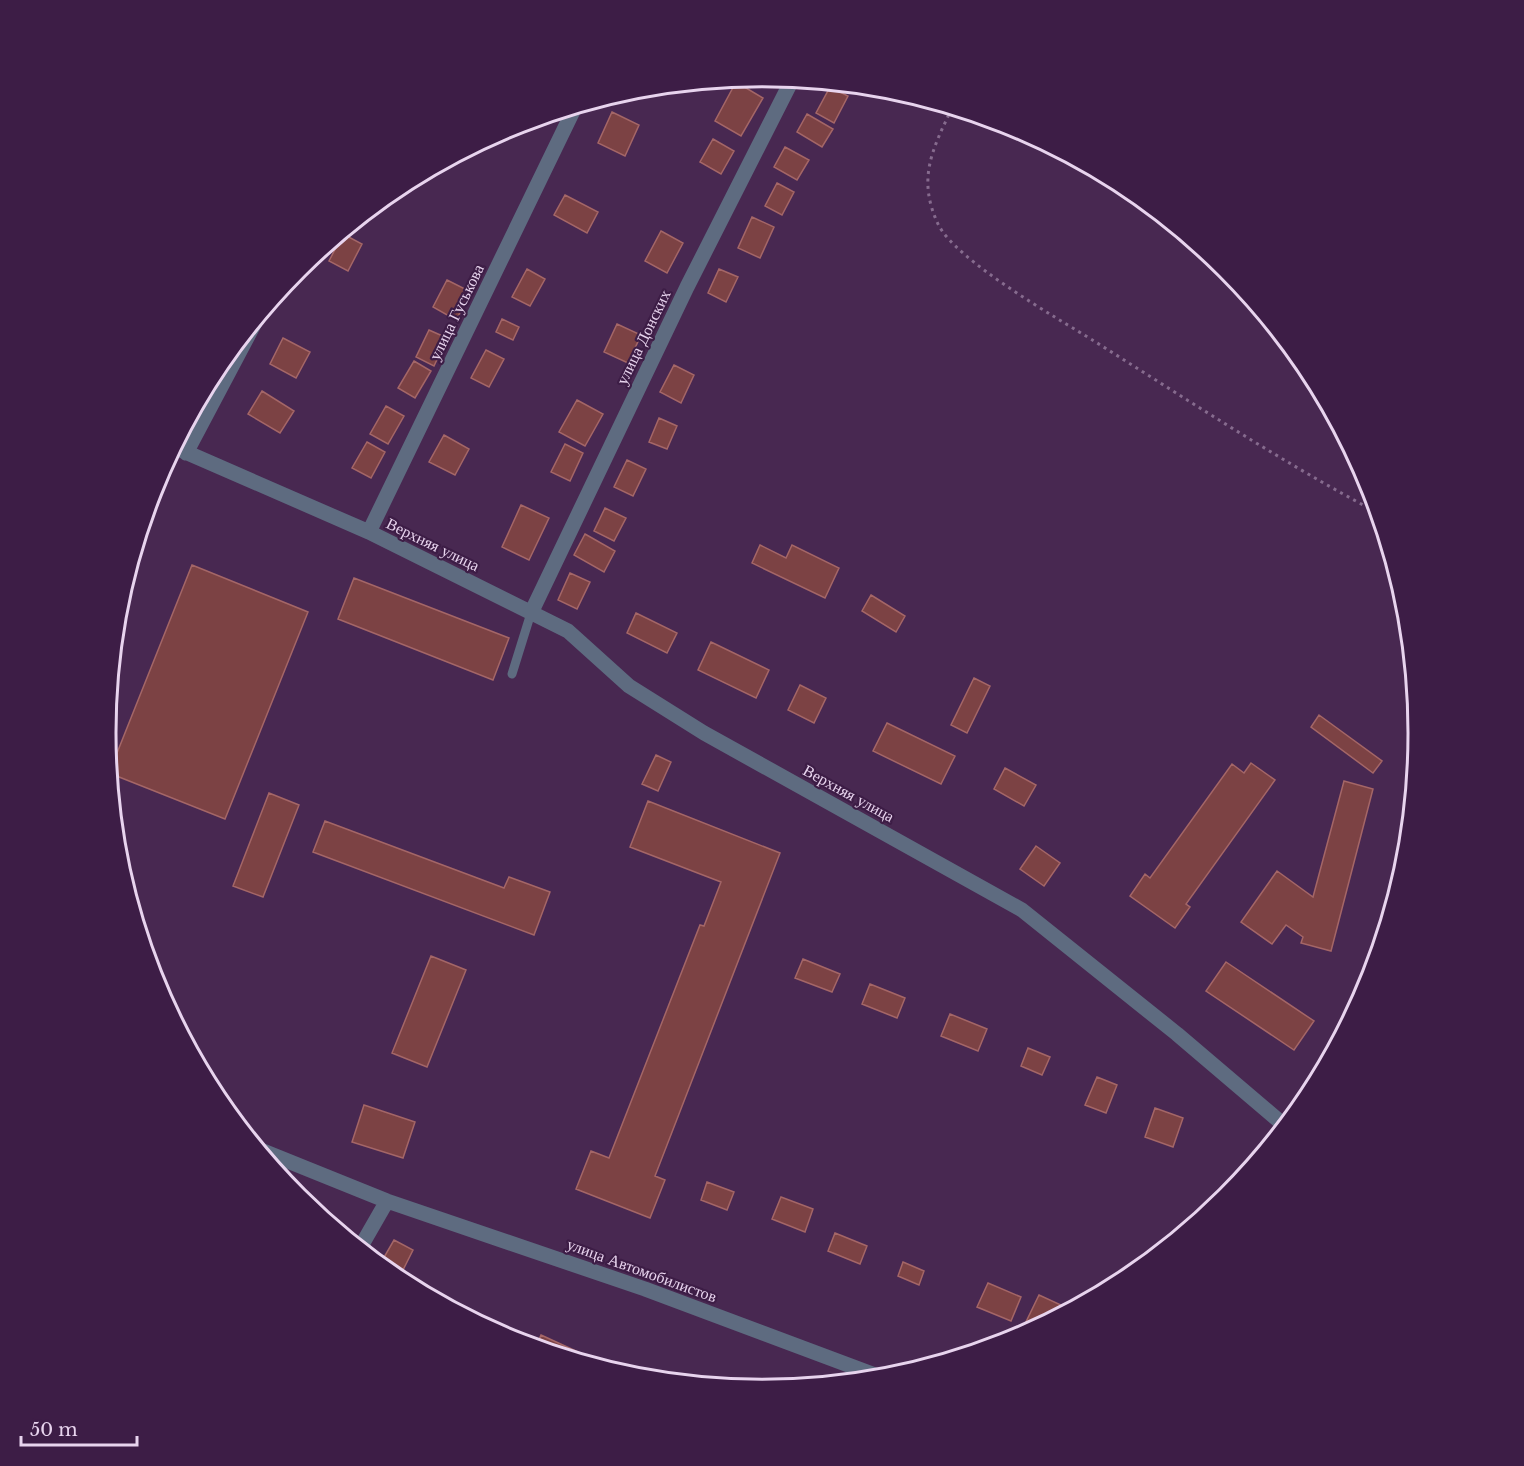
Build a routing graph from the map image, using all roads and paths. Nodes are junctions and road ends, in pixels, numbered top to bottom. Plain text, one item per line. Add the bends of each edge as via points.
1 (788, 88) edge
2 (949, 115) edge
3 (571, 116) edge
4 (225, 374) edge
5 (196, 424) edge
6 (181, 451) edge
7 (1367, 508) edge
8 (369, 532) junction
9 (531, 613) junction
10 (512, 674) dead end
11 (1279, 1121) edge
12 (273, 1155) edge
13 (387, 1201) junction
14 (364, 1242) edge
15 (864, 1370) edge

1 - 9 street, улица Донских via 687,287
2 - 7 path via 927,170 927,196 939,227 966,256 1210,416
3 - 8 street, улица Гуськова
4 - 5 street
6 - 8 street, Верхняя улица
8 - 9 street, Верхняя улица
9 - 10 lane
9 - 11 street, Верхняя улица via 568,631 630,686 704,733 1022,910 1178,1034
12 - 13 street, улица Автомобилистов
13 - 14 street
13 - 15 street, улица Автомобилистов via 645,1288

